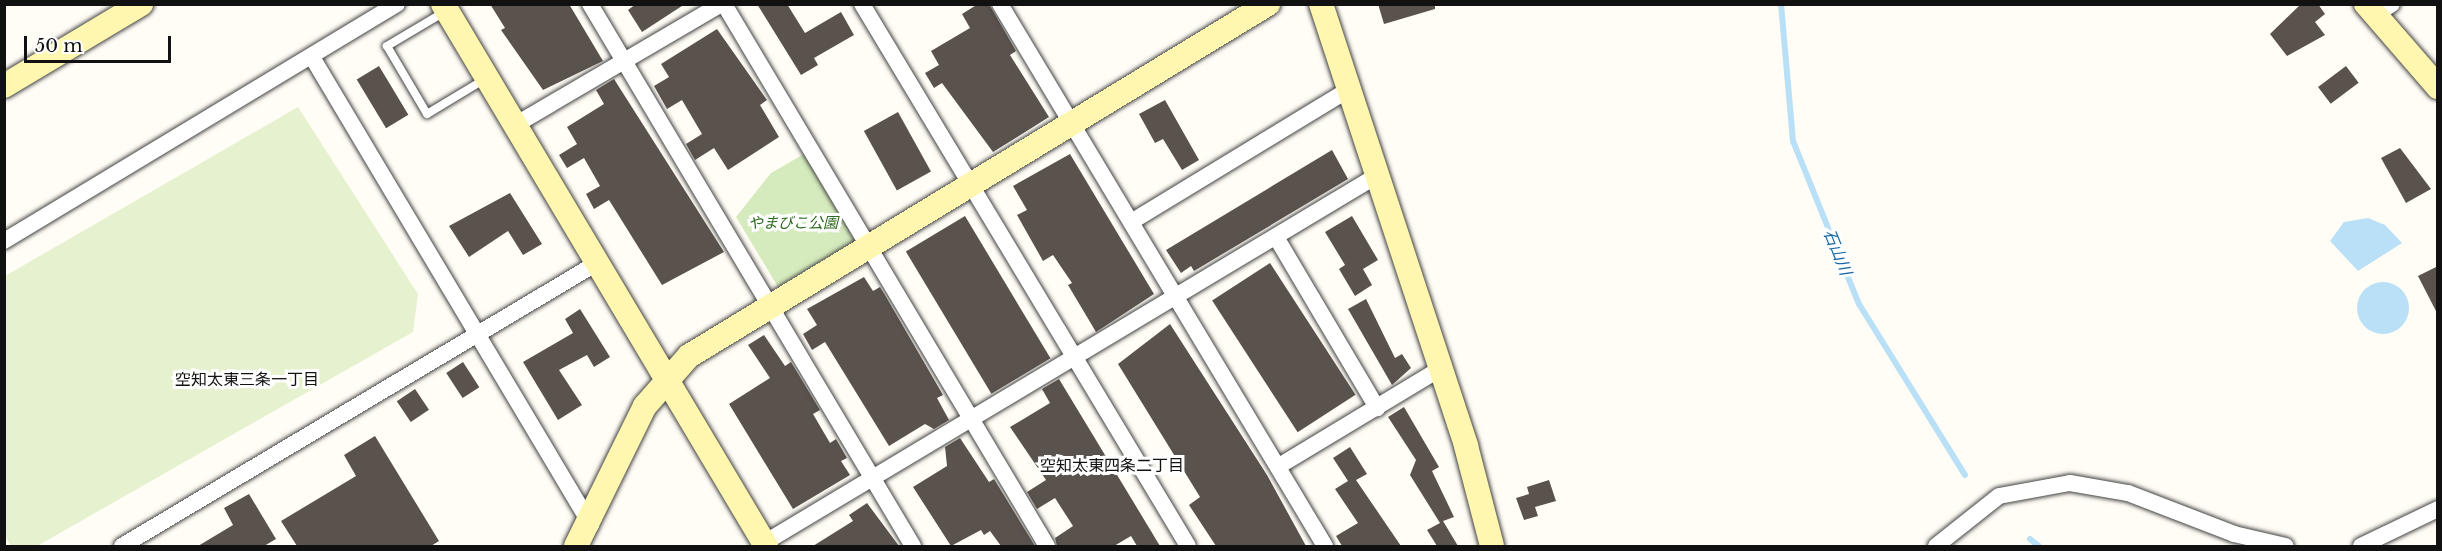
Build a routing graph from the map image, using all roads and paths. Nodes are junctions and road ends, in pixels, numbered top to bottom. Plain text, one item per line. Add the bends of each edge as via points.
1 (141, 4) edge
2 (397, 4) edge
3 (590, 4) edge
4 (723, 4) edge
5 (862, 4) edge
6 (1000, 4) edge
7 (1268, 4) edge
8 (1322, 4) edge
9 (445, 8) edge
10 (2378, 8) edge
11 (312, 57) junction
12 (624, 62) junction
13 (487, 78) junction
14 (4, 86) edge
15 (2438, 87) edge
16 (1350, 89) junction
17 (1071, 123) junction
18 (515, 125) junction
19 (1378, 175) junction
20 (970, 184) junction
21 (1131, 222) junction
22 (1276, 237) junction
23 (4, 241) edge
24 (868, 245) junction
25 (597, 263) junction
26 (1176, 298) junction
27 (770, 304) junction
28 (481, 333) junction
29 (1074, 358) junction
30 (1440, 369) junction
31 (666, 379) junction
32 (1377, 408) junction
33 (972, 419) junction
34 (1279, 466) junction
35 (873, 479) junction
36 (2438, 509) edge
37 (591, 525) junction
38 (765, 545) edge
39 (122, 546) edge
40 (576, 546) edge
41 (913, 546) edge
42 (1047, 546) edge
43 (1188, 546) edge
44 (1325, 546) edge
45 (1492, 546) edge
46 (1936, 546) edge
47 (2286, 546) edge
48 (2361, 546) edge

1 - 14 street
2 - 11 street
3 - 12 street
4 - 12 street
4 - 24 street
5 - 20 street
6 - 17 street
7 - 17 street
8 - 16 street
9 - 13 street
9 - 13 lane via 387,46 428,114
10 - 15 street
11 - 23 street
11 - 28 street
12 - 18 street
12 - 27 street
13 - 18 street
16 - 19 street
16 - 21 street
17 - 20 street
17 - 21 street
18 - 25 street
19 - 22 street
19 - 30 street
20 - 24 street
20 - 29 street
21 - 26 street
22 - 26 street
22 - 32 street
24 - 27 street
24 - 33 street
25 - 28 street
25 - 31 street
26 - 29 street
26 - 34 street
27 - 31 street via 718,334
27 - 35 street
28 - 37 street
28 - 39 street
29 - 33 street
29 - 43 street
30 - 32 street
30 - 45 street
31 - 37 street via 645,406
31 - 38 street
32 - 34 street
33 - 35 street
33 - 42 street
34 - 44 street
35 - 38 street
35 - 41 street
36 - 48 street
37 - 40 street
46 - 47 street via 1999,496 2070,483 2128,493 2234,534

